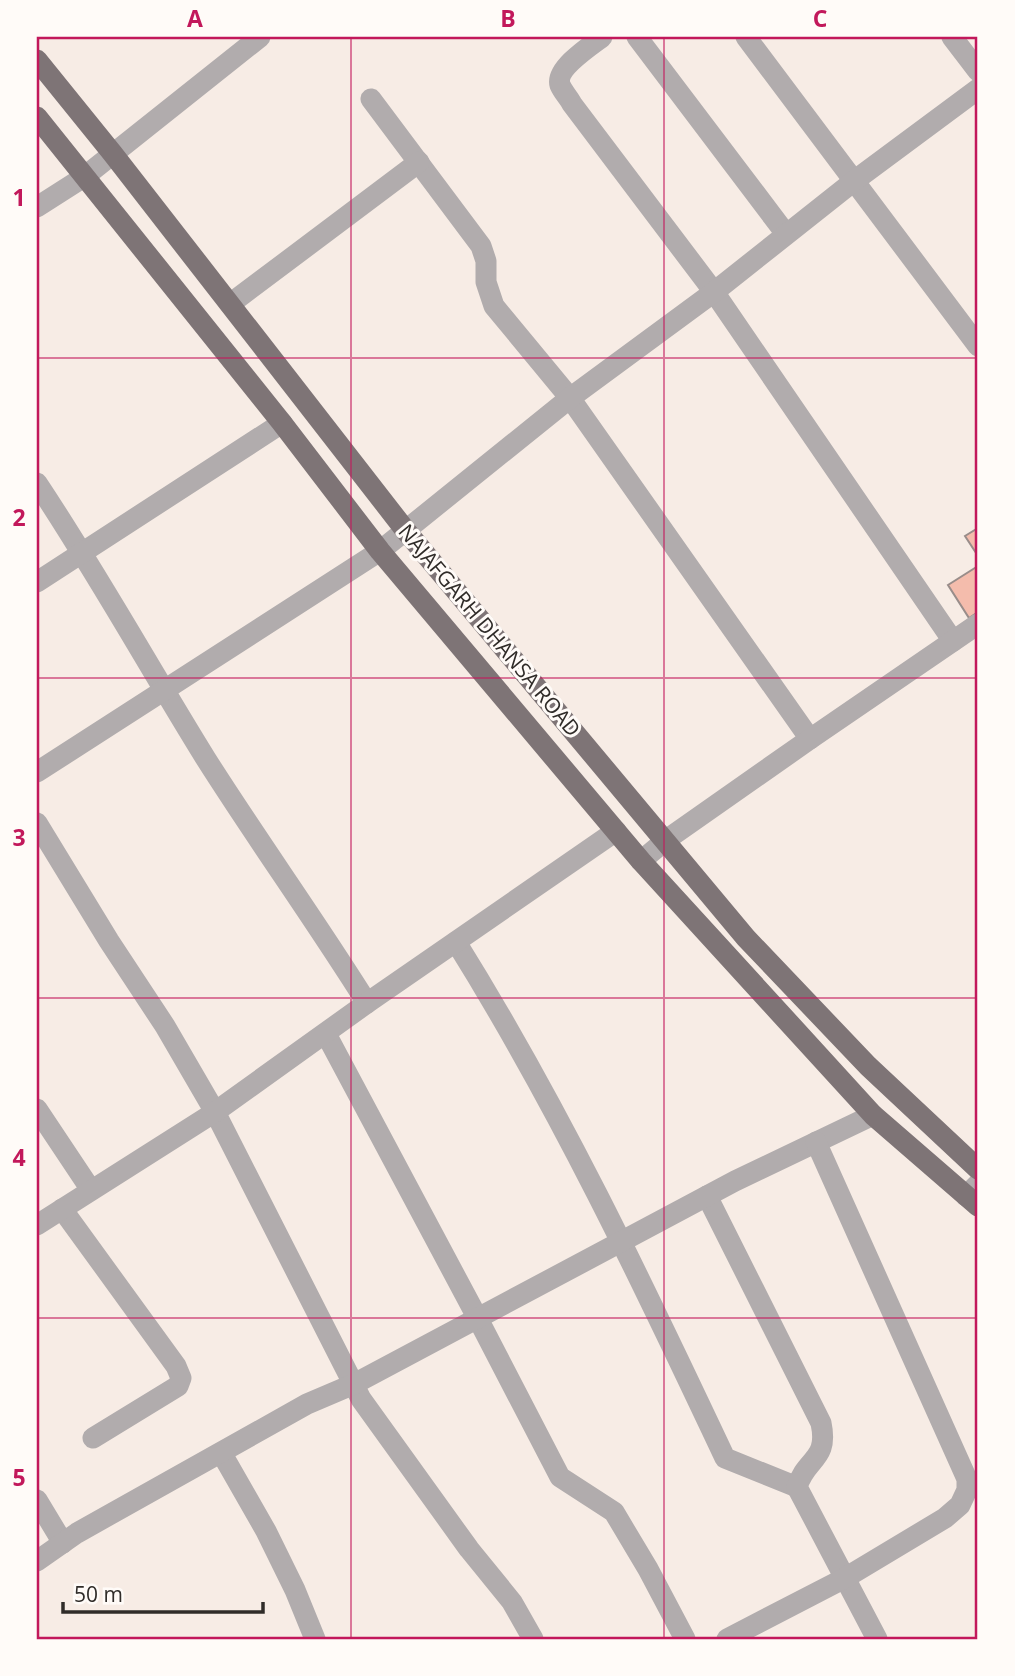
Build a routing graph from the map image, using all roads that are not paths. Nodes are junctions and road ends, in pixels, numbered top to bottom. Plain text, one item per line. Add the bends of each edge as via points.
1 (260, 37) edge
2 (601, 37) edge
3 (637, 37) edge
4 (746, 37) edge
5 (952, 37) edge
6 (37, 60) edge
7 (978, 71) edge
8 (978, 89) edge
9 (371, 99) dead end
10 (37, 117) edge
11 (113, 154) junction
12 (419, 162) junction
13 (84, 177) junction
14 (854, 181) junction
15 (37, 207) edge
16 (786, 234) junction
17 (714, 292) junction
18 (230, 304) junction
19 (978, 346) edge
20 (570, 398) junction
21 (282, 424) junction
22 (37, 483) edge
23 (406, 531) junction
24 (82, 551) junction
25 (380, 551) junction
26 (37, 582) edge
27 (978, 624) edge
28 (953, 641) junction
29 (165, 691) junction
30 (810, 739) junction
31 (37, 772) edge
32 (37, 823) edge
33 (616, 831) junction
34 (666, 840) junction
35 (641, 860) junction
36 (456, 942) junction
37 (367, 1003) junction
38 (326, 1034) junction
39 (37, 1109) edge
40 (215, 1112) junction
41 (873, 1115) junction
42 (816, 1142) junction
43 (978, 1169) edge
44 (91, 1190) junction
45 (974, 1195) edge
46 (707, 1196) junction
47 (62, 1209) junction
48 (37, 1225) edge
49 (623, 1242) junction
50 (477, 1317) junction
51 (354, 1384) junction
52 (93, 1438) dead end
53 (222, 1454) junction
54 (797, 1487) junction
55 (973, 1494) edge
56 (37, 1500) edge
57 (63, 1543) junction
58 (37, 1561) edge
59 (845, 1578) junction
60 (315, 1639) edge
61 (533, 1639) edge
62 (684, 1639) edge
63 (727, 1639) edge
64 (877, 1639) edge

1 - 11 street
2 - 17 street via 566,66 560,85
3 - 16 street
4 - 14 street
5 - 7 street
6 - 11 main road, NAJAFGARH DHANSA ROAD
8 - 14 street
9 - 12 street
10 - 13 main road, NAJAFGARH DHANSA ROAD
11 - 13 street
11 - 18 main road, NAJAFGARH DHANSA ROAD
12 - 18 street
12 - 20 street via 481,246 494,306
13 - 15 street
13 - 21 main road, NAJAFGARH DHANSA ROAD
14 - 16 street
14 - 19 street
16 - 17 street
17 - 20 street
17 - 28 street
18 - 23 main road, NAJAFGARH DHANSA ROAD
20 - 23 street
20 - 30 street
21 - 24 street
21 - 25 main road, NAJAFGARH DHANSA ROAD
22 - 24 street
23 - 25 street
23 - 34 main road, NAJAFGARH DHANSA ROAD
24 - 26 street
24 - 29 street
25 - 29 street
25 - 33 main road, NAJAFGARH DHANSA ROAD
27 - 28 street
28 - 30 street
29 - 31 street
29 - 37 street
30 - 34 street
32 - 40 street
33 - 35 main road, NAJAFGARH DHANSA ROAD
33 - 36 street
34 - 35 street
34 - 43 main road, NAJAFGARH DHANSA ROAD via 746,938 868,1066
35 - 41 main road, NAJAFGARH DHANSA ROAD
36 - 37 street
36 - 49 street via 498,1008
37 - 38 street
38 - 40 street
38 - 50 street
39 - 44 street
40 - 44 street
40 - 51 street
41 - 42 street
41 - 45 main road, NAJAFGARH DHANSA ROAD
42 - 46 street
42 - 55 street
44 - 47 street
46 - 49 street
46 - 54 street via 821,1423 822,1450
47 - 48 street
47 - 52 street via 181,1377 178,1386
49 - 50 street
49 - 54 street via 724,1458
50 - 51 street
50 - 62 street via 560,1478 614,1511
51 - 53 street via 307,1404
51 - 61 street via 469,1549 512,1602
53 - 57 street
53 - 60 street via 266,1531
54 - 59 street
55 - 59 street via 945,1518
56 - 57 street
57 - 58 street
59 - 63 street
59 - 64 street

